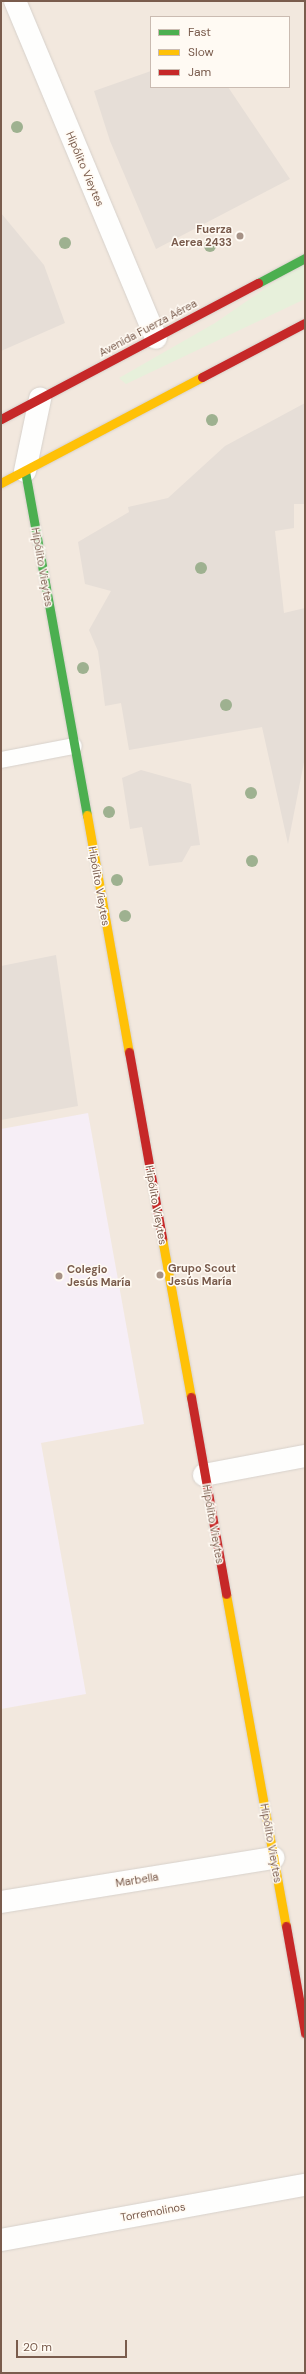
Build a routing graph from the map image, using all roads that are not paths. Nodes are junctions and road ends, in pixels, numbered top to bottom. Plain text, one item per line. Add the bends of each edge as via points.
1 (15, 1) edge
2 (305, 258) edge
3 (305, 323) edge
4 (156, 338) junction
5 (40, 399) junction
6 (1, 419) edge
7 (25, 471) junction
8 (1, 484) edge
9 (74, 746) junction
10 (1, 760) edge
11 (305, 1456) edge
12 (204, 1475) junction
13 (273, 1858) junction
14 (1, 1902) edge
15 (305, 2033) edge
16 (305, 2184) edge
17 (1, 2240) edge

1 - 4 street, Hipólito Vieytes
2 - 4 street, Avenida Fuerza Aérea
3 - 7 street
4 - 5 street, Avenida Fuerza Aérea
5 - 6 street, Avenida Fuerza Aérea
5 - 7 street
7 - 8 street
7 - 9 street, Hipólito Vieytes
9 - 10 lane
9 - 12 street, Hipólito Vieytes
11 - 12 street
12 - 13 street, Hipólito Vieytes
13 - 14 street, Marbella
13 - 15 street, Hipólito Vieytes
16 - 17 street, Torremolinos

